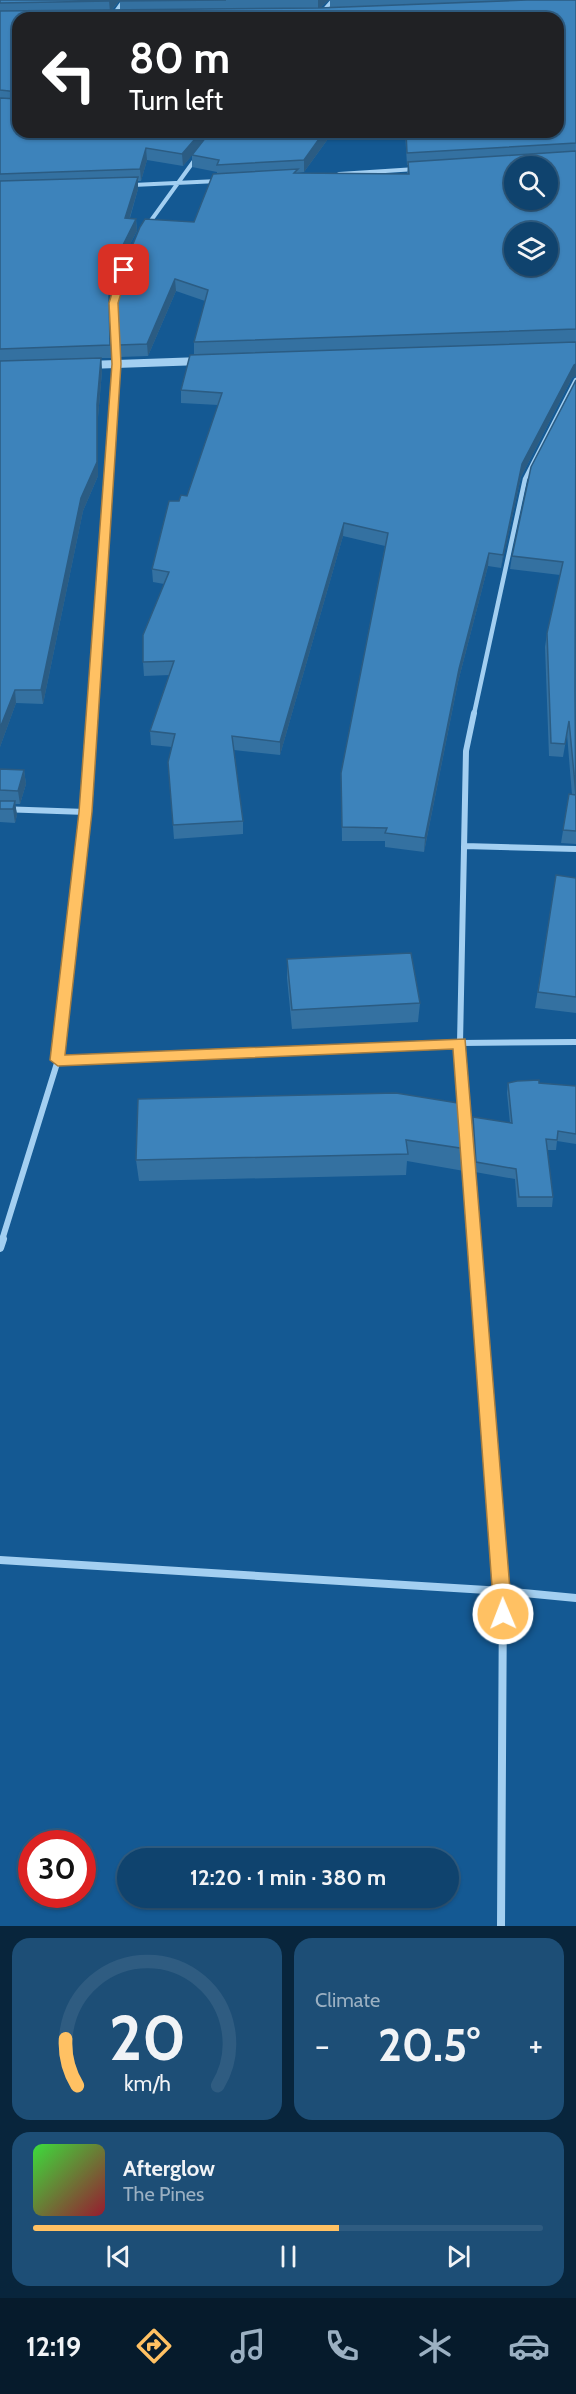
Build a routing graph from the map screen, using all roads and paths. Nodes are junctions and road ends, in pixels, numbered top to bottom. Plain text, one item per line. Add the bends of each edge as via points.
1 (333, 0) edge
2 (323, 12) edge
3 (202, 149) edge
4 (423, 168) edge
5 (329, 174) edge
6 (224, 181) edge
7 (176, 184) junction
8 (129, 185) edge
9 (145, 228) edge
10 (124, 270) edge
11 (210, 361) edge
12 (116, 364) junction
13 (81, 365) edge
14 (576, 380) edge
15 (0, 809) edge
16 (86, 812) junction
17 (464, 846) junction
18 (576, 849) edge
19 (576, 1042) edge
20 (460, 1043) junction
21 (58, 1060) junction
22 (0, 1248) edge
23 (0, 1560) edge
24 (503, 1591) junction
25 (576, 1598) edge
26 (501, 1926) edge

1 - 2 street
3 - 7 street
4 - 5 street
6 - 7 street
7 - 8 street
7 - 9 street
10 - 12 street via 114,303
11 - 12 street
12 - 13 street
12 - 16 street
14 - 17 street via 525,479 466,751
15 - 16 street
16 - 21 street
17 - 18 street
17 - 20 street
19 - 20 street
20 - 21 street
20 - 24 street
21 - 22 street
23 - 24 street
24 - 25 street
24 - 26 street

